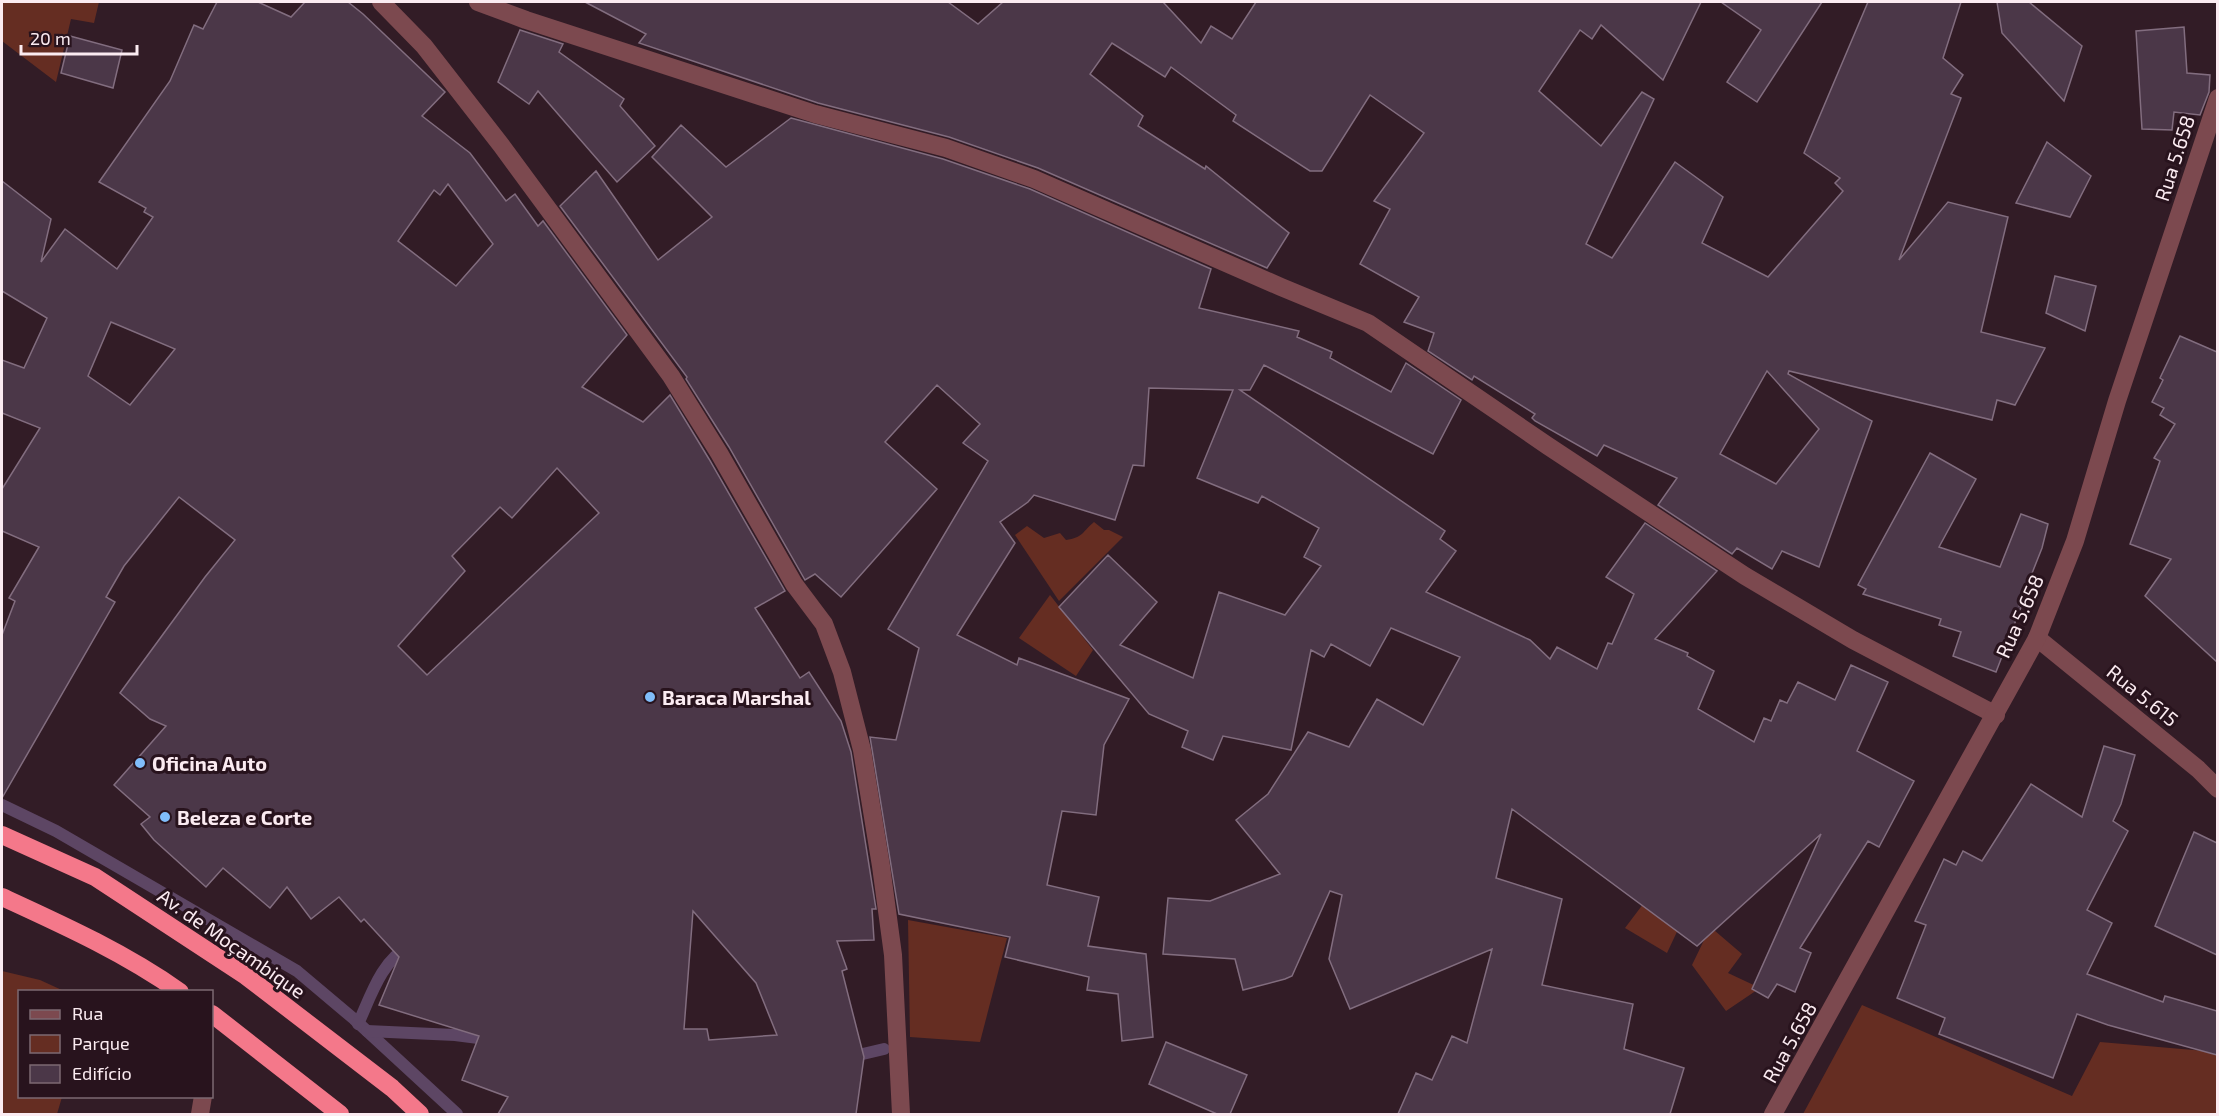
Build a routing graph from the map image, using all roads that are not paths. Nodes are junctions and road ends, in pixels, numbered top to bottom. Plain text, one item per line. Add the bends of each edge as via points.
1 (381, 2) edge
2 (478, 2) edge
3 (2217, 98) edge
4 (2037, 638) junction
5 (1996, 715) junction
6 (2217, 789) edge
7 (2, 835) edge
8 (2, 897) edge
9 (177, 990) edge
10 (213, 1015) edge
11 (203, 1098) edge
12 (200, 1114) edge
13 (340, 1114) edge
14 (420, 1114) edge
15 (901, 1114) edge
16 (1773, 1114) edge

1 - 15 street via 424,46 487,127 671,376 794,584 824,624 842,672 862,750 879,854 893,954
2 - 5 street via 815,114 946,148 1034,179 1368,323 1745,576 1853,640
3 - 4 street, Rua 5.658 via 2075,541
4 - 5 street, Rua 5.658
4 - 6 street, Rua 5.615 via 2198,769
5 - 16 street, Rua 5.658
7 - 14 highway, Av. de Moçambique via 95,877 246,976
8 - 9 highway via 74,931
10 - 13 highway
11 - 12 street

